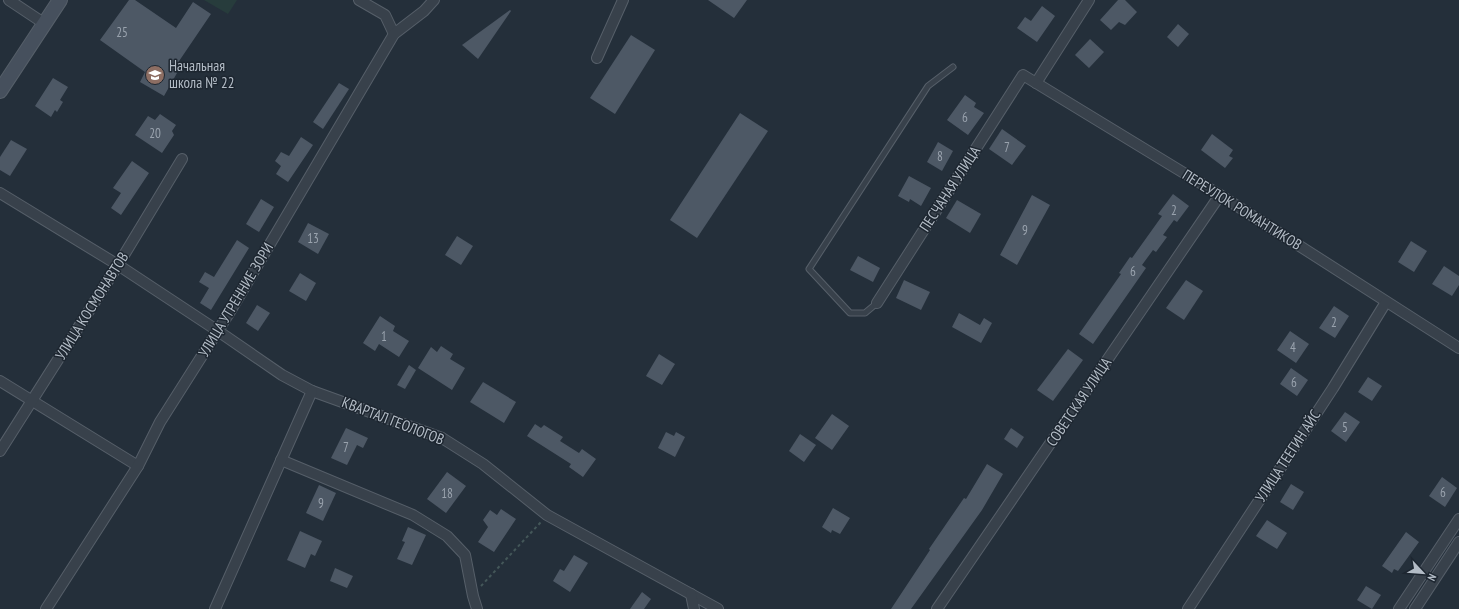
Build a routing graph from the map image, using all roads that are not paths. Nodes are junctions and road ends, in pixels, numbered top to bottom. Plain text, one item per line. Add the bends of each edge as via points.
1 (10, 0) edge
2 (60, 0) edge
3 (359, 0) edge
4 (434, 0) edge
5 (623, 0) edge
6 (1089, 0) edge
7 (45, 24) junction
8 (394, 34) junction
9 (597, 58) dead end
10 (953, 67) dead end
11 (1023, 75) joint
12 (1036, 83) junction
13 (0, 91) edge
14 (182, 159) dead end
15 (0, 193) edge
16 (1220, 195) junction
17 (118, 265) junction
18 (1386, 302) junction
19 (877, 303) joint
20 (218, 331) junction
21 (1459, 348) edge
22 (0, 381) edge
23 (312, 391) junction
24 (33, 401) junction
25 (0, 451) edge
26 (281, 460) junction
27 (138, 466) junction
28 (1459, 519) edge
29 (1459, 542) edge
30 (690, 594) junction
31 (46, 609) edge
32 (215, 609) edge
33 (477, 609) edge
34 (694, 609) edge
35 (718, 609) edge
36 (937, 609) edge
37 (1188, 609) edge
38 (1399, 609) edge
39 (1415, 609) edge

1 - 7 street
2 - 7 street
3 - 8 street via 385,15
4 - 8 street, УЛИЦА УТРЕННИЕ ЗОРИ
5 - 9 street
6 - 12 street
7 - 13 street
8 - 20 street, УЛИЦА УТРЕННИЕ ЗОРИ
10 - 19 lane via 928,86 809,269 850,313 865,313
11 - 12 street, ПЕРЕУЛОК РОМАНТИКОВ
11 - 19 street, ПЕСЧАНАЯ УЛИЦА
12 - 16 street, ПЕРЕУЛОК РОМАНТИКОВ
14 - 17 street, УЛИЦА КОСМОНАВТОВ
15 - 17 street, КВАРТАЛ ГЕОЛОГОВ
16 - 18 street, ПЕРЕУЛОК РОМАНТИКОВ
16 - 36 street, СОВЕТСКАЯ УЛИЦА
17 - 20 street, КВАРТАЛ ГЕОЛОГОВ
17 - 24 street, УЛИЦА КОСМОНАВТОВ
18 - 21 street, ПЕРЕУЛОК РОМАНТИКОВ
18 - 37 street, УЛИЦА ТЕЕГИН АЙС via 1333,388
20 - 23 street, КВАРТАЛ ГЕОЛОГОВ via 282,375
20 - 27 street, УЛИЦА УТРЕННИЕ ЗОРИ via 160,422
22 - 24 street
23 - 26 street
23 - 30 street, КВАРТАЛ ГЕОЛОГОВ via 442,438 483,464 547,516
24 - 25 street, УЛИЦА КОСМОНАВТОВ
24 - 27 street
26 - 32 street
26 - 33 street via 413,515 447,536 465,556
27 - 31 street, УЛИЦА УТРЕННИЕ ЗОРИ
28 - 38 street
29 - 39 street
30 - 34 street
30 - 35 street, КВАРТАЛ ГЕОЛОГОВ

